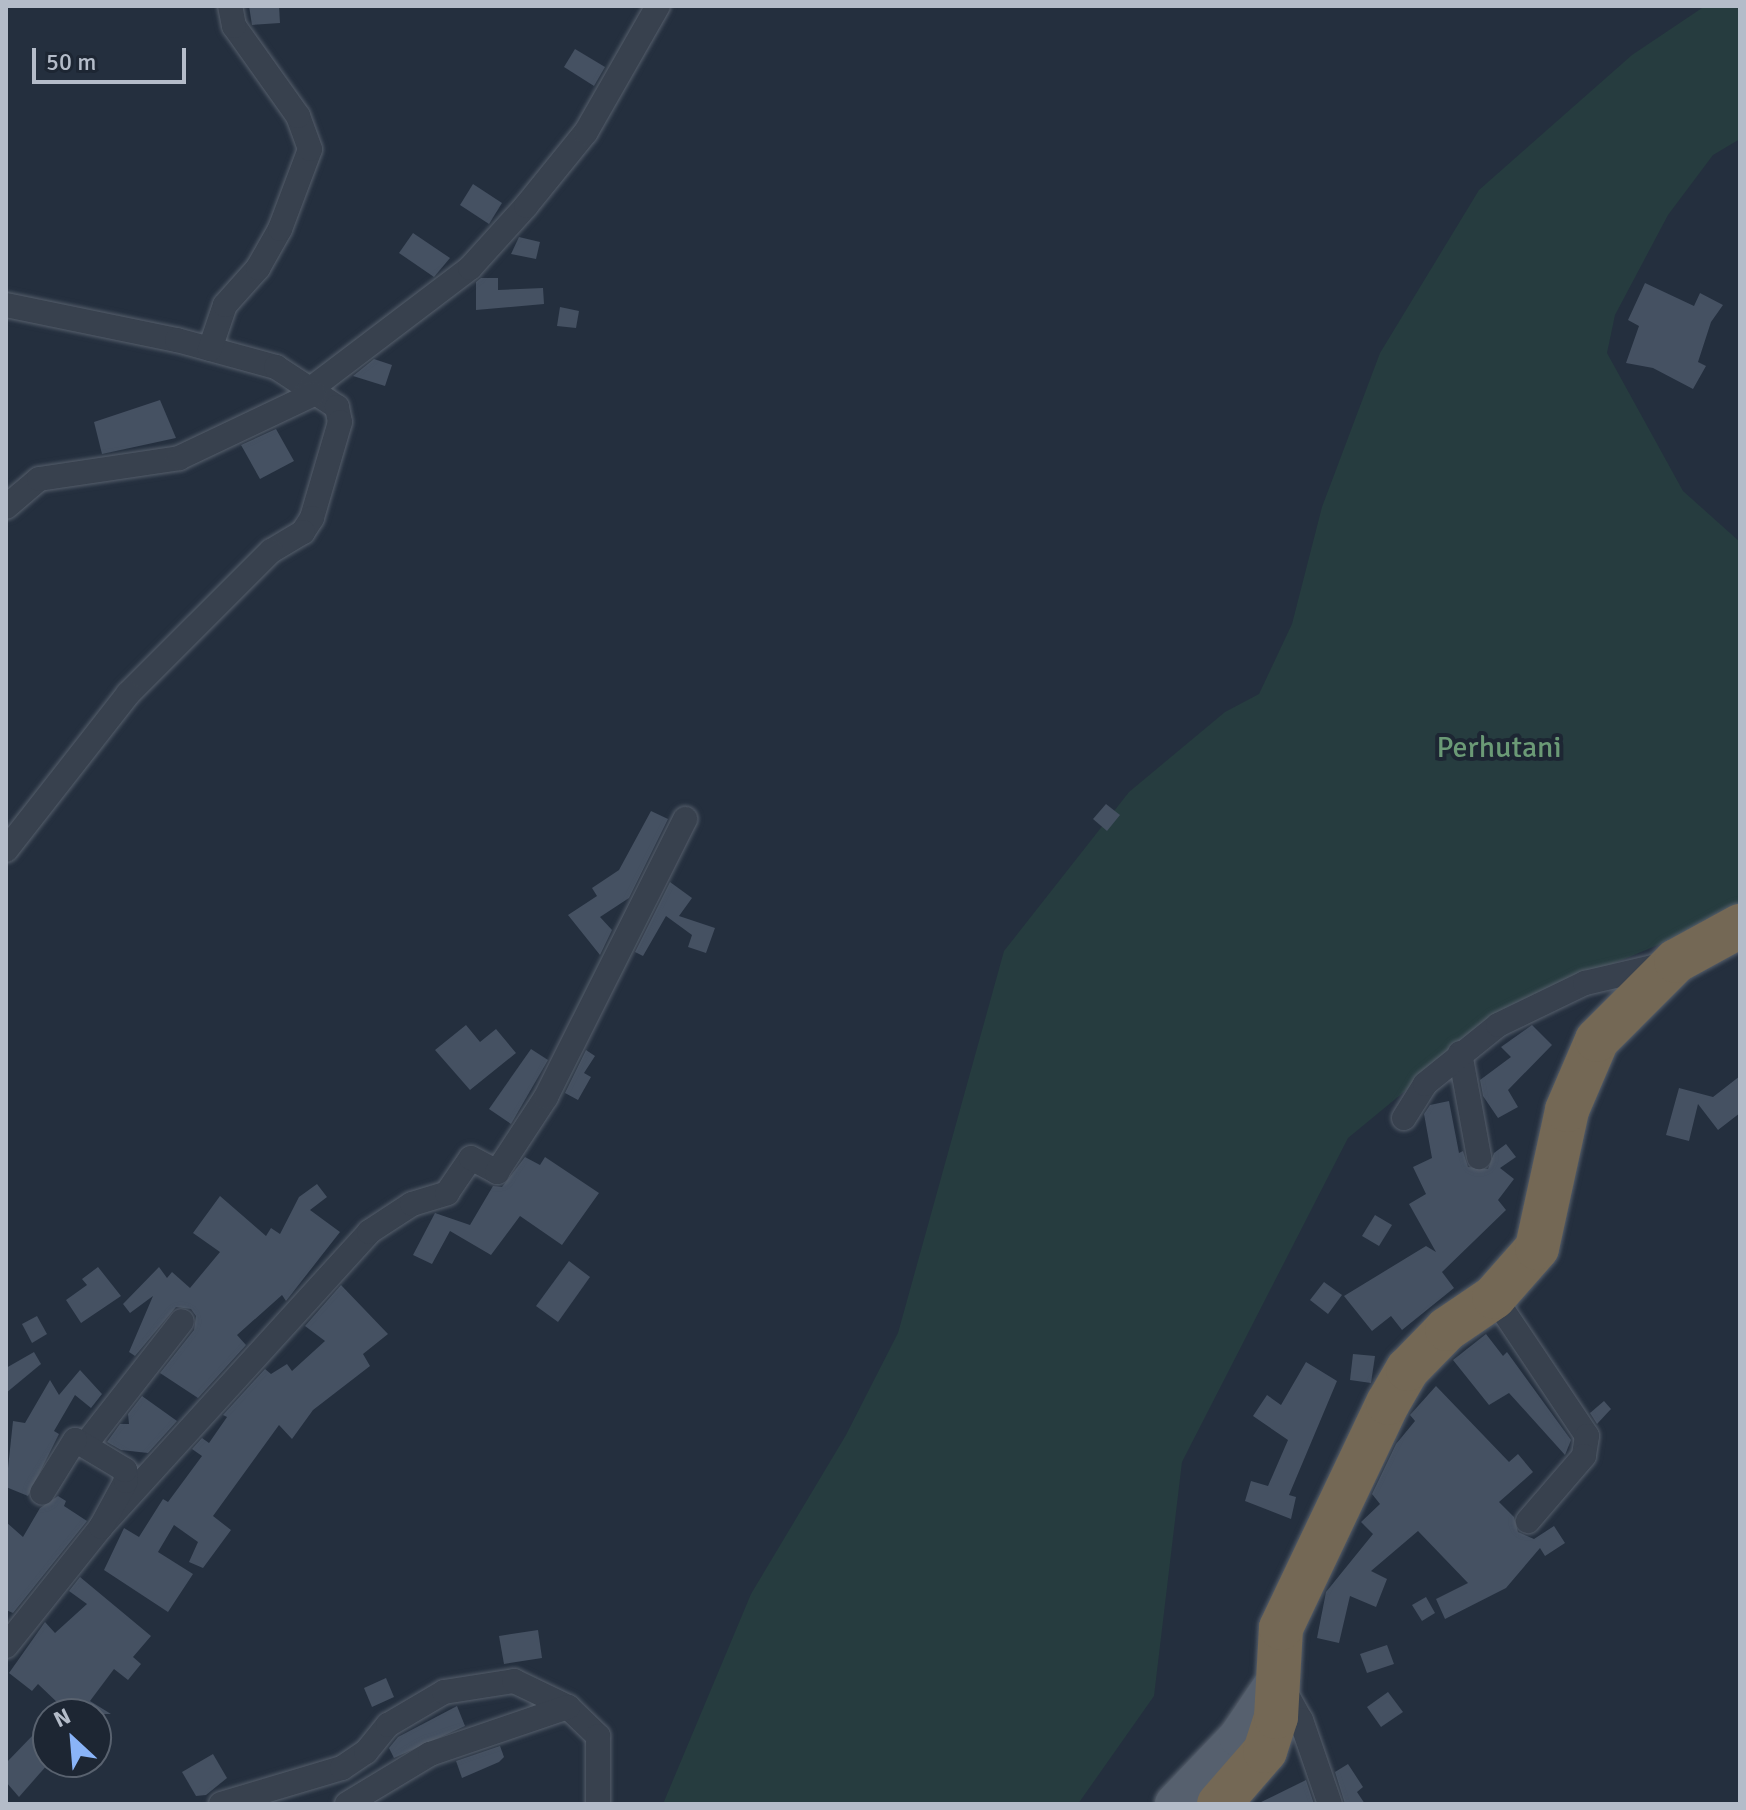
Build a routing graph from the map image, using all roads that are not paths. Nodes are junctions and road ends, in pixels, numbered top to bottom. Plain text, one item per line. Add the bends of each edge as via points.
1 (230, 6) edge
2 (658, 6) edge
3 (6, 305) edge
4 (210, 349) junction
5 (311, 393) junction
6 (6, 507) edge
7 (685, 819) dead end
8 (6, 850) edge
9 (1740, 926) edge
10 (1676, 961) junction
11 (1460, 1053) junction
12 (1404, 1118) dead end
13 (1479, 1157) dead end
14 (1494, 1297) junction
15 (182, 1321) dead end
16 (85, 1445) junction
17 (42, 1493) dead end
18 (1528, 1521) dead end
19 (101, 1527) junction
20 (6, 1646) edge
21 (1278, 1679) junction
22 (514, 1681) junction
23 (568, 1707) junction
24 (508, 1725) junction
25 (221, 1804) edge
26 (347, 1804) edge
27 (598, 1804) edge
28 (1175, 1804) edge
29 (1219, 1804) edge
30 (1330, 1804) edge

1 - 4 street via 234,26 298,116 310,149 280,229 258,268 225,305
2 - 5 street via 586,132 526,206 470,268
3 - 4 street
4 - 5 street via 276,367
5 - 6 street via 179,458 39,479
5 - 8 street via 337,407 340,422 312,518 303,532 271,551 128,694
7 - 19 street via 553,1083 497,1172 471,1158 447,1193 412,1204 369,1232
9 - 10 highway
10 - 11 street via 1585,983 1498,1025
10 - 14 highway via 1597,1040 1580,1072 1537,1248
11 - 12 street via 1425,1084
11 - 13 street
14 - 18 street via 1587,1436 1584,1456
14 - 21 highway via 1447,1329 1408,1369 1395,1391 1281,1628
15 - 16 street
16 - 17 street via 75,1440
16 - 19 street via 125,1470 126,1481
19 - 20 street
21 - 28 main road via 1239,1737
21 - 29 highway via 1276,1717 1265,1751
21 - 30 street via 1301,1720
22 - 23 street
22 - 24 street
22 - 25 street via 444,1692 388,1725 366,1752 342,1768
23 - 24 street
23 - 27 street via 598,1736
24 - 26 street via 430,1754

